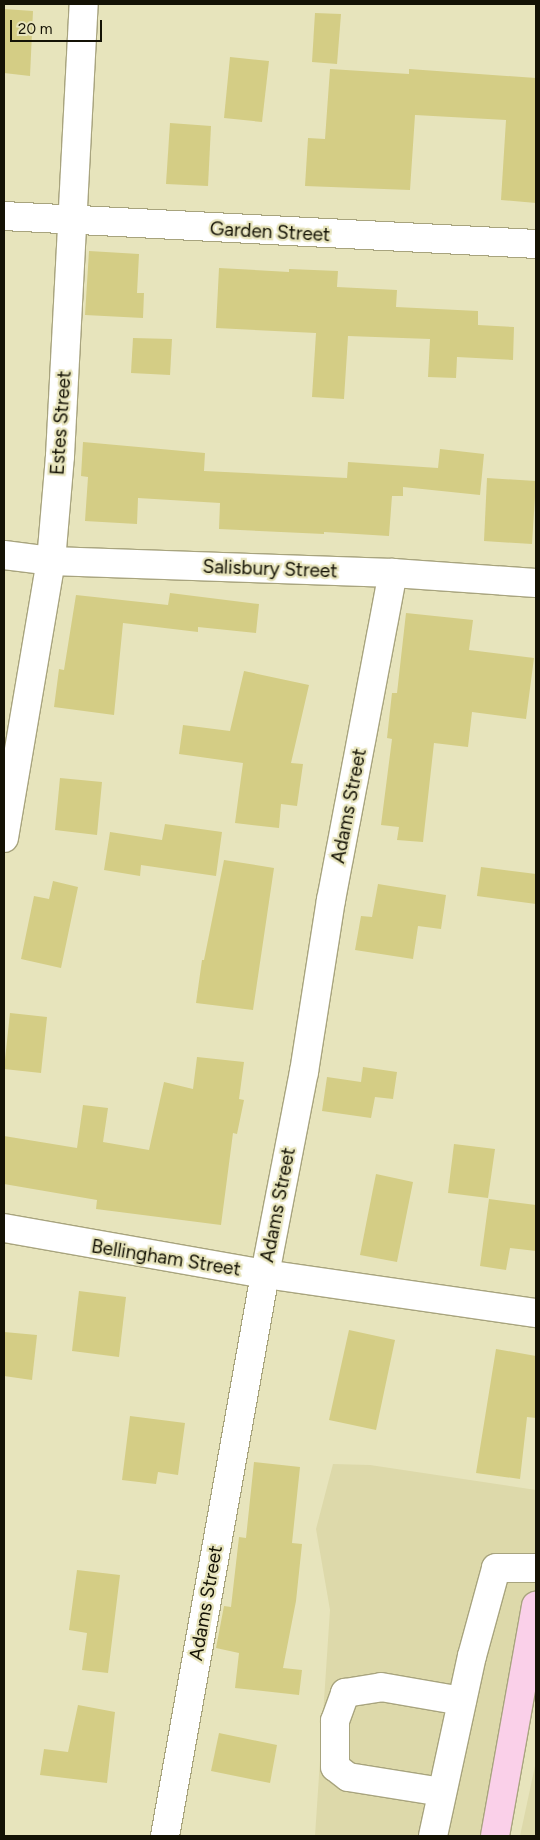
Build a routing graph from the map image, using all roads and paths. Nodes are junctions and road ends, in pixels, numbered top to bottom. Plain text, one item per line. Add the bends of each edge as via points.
1 (84, 4) edge
2 (4, 216) edge
3 (73, 221) junction
4 (536, 244) edge
5 (4, 556) edge
6 (51, 561) junction
7 (393, 573) junction
8 (536, 583) edge
9 (4, 838) edge
10 (4, 1228) edge
11 (265, 1274) junction
12 (536, 1313) edge
13 (536, 1568) edge
14 (536, 1606) edge
15 (462, 1701) junction
16 (442, 1792) junction
17 (165, 1836) edge
18 (433, 1836) edge
19 (495, 1836) edge

1 - 3 street, Estes Street
2 - 3 street, Garden Street
3 - 4 street, Garden Street
3 - 6 street, Estes Street
5 - 6 street, Salisbury Street
6 - 7 street, Salisbury Street
6 - 9 street, Estes Street
7 - 8 street, Salisbury Street
7 - 11 street, Adams Street
10 - 11 street, Bellingham Street via 72,1243
11 - 12 street, Bellingham Street
11 - 17 street, Adams Street
13 - 15 street via 496,1568
14 - 19 main road
15 - 16 street
15 - 16 street via 381,1687 345,1693 335,1721 335,1767 348,1778
16 - 18 street

